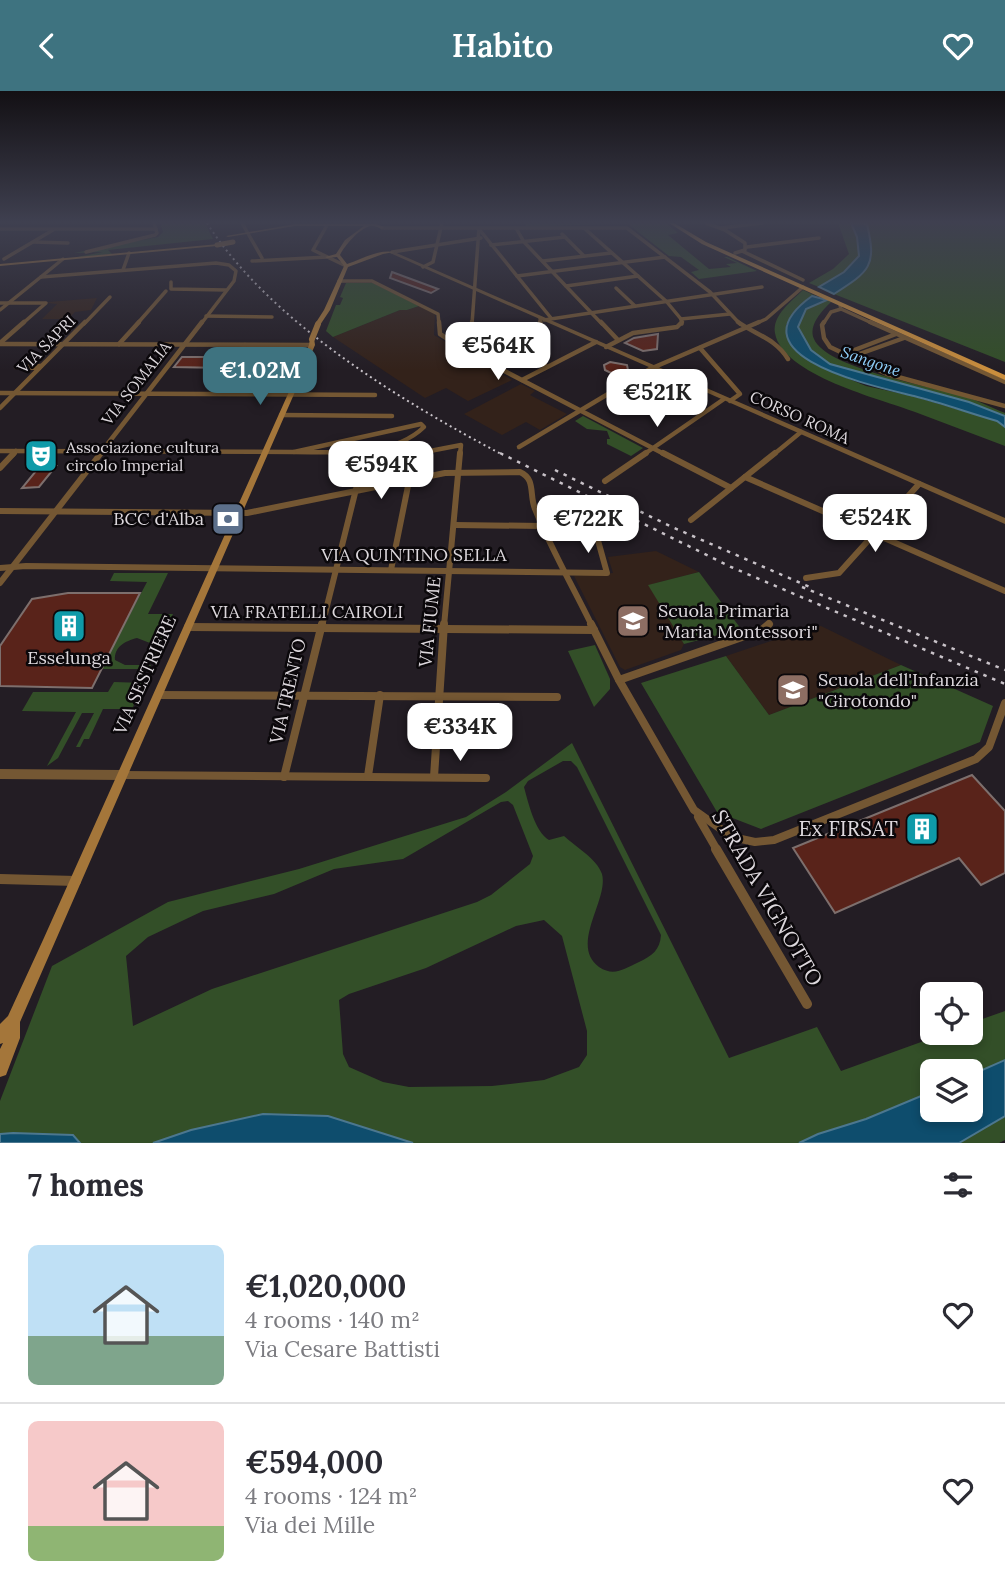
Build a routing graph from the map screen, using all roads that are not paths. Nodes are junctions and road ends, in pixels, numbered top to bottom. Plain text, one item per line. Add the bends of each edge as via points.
1 (47, 272) edge
2 (98, 272) edge
3 (236, 272) edge
4 (344, 272) edge
5 (435, 272) edge
6 (476, 272) edge
7 (514, 272) edge
8 (553, 272) joint
9 (633, 272) edge
10 (682, 272) edge
11 (770, 272) edge
12 (775, 272) edge
13 (779, 272) edge
14 (517, 276) junction
15 (638, 276) junction
16 (41, 277) junction
17 (339, 281) junction
18 (171, 282) dead end
19 (566, 286) junction
20 (762, 287) dead end
21 (806, 287) junction
22 (616, 288) dead end
23 (475, 290) junction
24 (166, 291) dead end
25 (226, 291) junction
26 (708, 295) junction
27 (110, 297) dead end
28 (666, 302) junction
29 (0, 303) edge
30 (9, 303) junction
31 (839, 304) junction
32 (635, 306) junction
33 (0, 310) edge
34 (591, 313) junction
35 (730, 314) junction
36 (206, 316) junction
37 (272, 317) dead end
38 (545, 319) junction
39 (681, 319) junction
40 (747, 328) junction
41 (897, 334) junction
42 (904, 338) junction
43 (618, 340) junction
44 (314, 341) junction
45 (596, 342) junction
46 (0, 344) edge
47 (63, 344) junction
48 (119, 344) junction
49 (184, 344) junction
50 (245, 345) junction
51 (606, 347) junction
52 (700, 348) junction
53 (466, 351) junction
54 (844, 354) junction
55 (851, 357) junction
56 (788, 359) dead end
57 (545, 368) junction
58 (654, 368) junction
59 (1005, 372) edge
60 (522, 380) junction
61 (1005, 380) edge
62 (0, 393) edge
63 (14, 393) junction
64 (145, 393) junction
65 (215, 393) junction
66 (291, 394) junction
67 (375, 395) dead end
68 (727, 400) junction
69 (1005, 406) edge
70 (0, 408) edge
71 (580, 410) junction
72 (281, 415) junction
73 (391, 416) dead end
74 (801, 432) junction
75 (519, 447) dead end
76 (653, 447) junction
77 (366, 449) junction
78 (0, 451) edge
79 (16, 451) junction
80 (100, 451) junction
81 (293, 451) junction
82 (265, 452) junction
83 (363, 463) junction
84 (0, 468) edge
85 (460, 472) junction
86 (745, 477) junction
87 (409, 481) junction
88 (605, 481) dead end
89 (919, 484) junction
90 (731, 488) junction
91 (355, 492) junction
92 (0, 511) edge
93 (55, 511) junction
94 (239, 513) junction
95 (691, 520) dead end
96 (1005, 521) edge
97 (455, 525) junction
98 (542, 526) junction
99 (594, 526) dead end
100 (875, 535) junction
101 (12, 567) junction
102 (0, 568) edge
103 (214, 569) junction
104 (335, 571) junction
105 (391, 571) junction
106 (450, 571) junction
107 (565, 572) junction
108 (806, 578) dead end
109 (0, 583) edge
110 (1005, 591) edge
111 (769, 624) dead end
112 (188, 627) junction
113 (319, 628) junction
114 (445, 629) junction
115 (594, 630) junction
116 (619, 680) junction
117 (158, 695) junction
118 (303, 695) junction
119 (380, 695) junction
120 (438, 695) junction
121 (557, 697) dead end
122 (1005, 703) edge
123 (122, 775) junction
124 (1, 776) edge
125 (368, 776) junction
126 (434, 777) junction
127 (284, 778) junction
128 (486, 778) dead end
129 (694, 810) junction
130 (0, 880) edge
131 (76, 881) junction
132 (807, 1004) dead end
133 (6, 1022) edge
134 (0, 1036) edge
135 (0, 1069) edge

1 - 16 street
2 - 16 street
3 - 25 street, VIA SOMALIA
4 - 17 main road, VIA SESTRIERE
5 - 23 street, CORSO ROMA
6 - 23 street
7 - 14 street
8 - 14 street
8 - 19 street
9 - 15 street
10 - 26 street
11 - 21 main road
12 - 21 main road
13 - 21 street
14 - 38 street
15 - 19 street
15 - 28 street
16 - 30 street
17 - 44 main road, VIA SESTRIERE
17 - 53 street via 372,281 420,304 438,314 440,334
18 - 25 street via 171,289
19 - 34 street
20 - 26 street
21 - 31 main road
21 - 40 street via 772,315
22 - 32 street
23 - 38 street, CORSO ROMA
23 - 53 street via 471,343
24 - 48 street
25 - 36 street, VIA SOMALIA
26 - 28 street
26 - 35 street
27 - 47 street, VIA SAPRI
28 - 32 street
28 - 39 street
29 - 30 street
30 - 33 street
30 - 46 street via 46,303
31 - 41 street
31 - 54 street via 822,325 826,343
31 - 59 main road
31 - 61 main road
32 - 34 street
34 - 38 street
34 - 43 street
35 - 39 street
35 - 40 street
36 - 37 street
36 - 49 street, VIA SOMALIA
38 - 45 street, CORSO ROMA
38 - 57 street
39 - 43 street via 677,327 633,333
40 - 52 street
40 - 56 street via 766,337 788,354
41 - 42 street
41 - 54 street
42 - 55 street
42 - 61 street
43 - 51 street
44 - 50 street
44 - 66 main road, VIA SESTRIERE
45 - 51 street, CORSO ROMA
45 - 57 street
46 - 47 street
47 - 48 street
47 - 63 street, VIA SAPRI
48 - 49 street
49 - 50 street
49 - 64 street, VIA SOMALIA
50 - 65 street
51 - 58 street, CORSO ROMA
52 - 58 street
52 - 68 street via 740,394
53 - 60 street
54 - 55 street
55 - 69 street via 891,375
57 - 60 street
58 - 68 street, CORSO ROMA
58 - 71 street
60 - 71 street
62 - 63 street
63 - 64 street
63 - 70 street, VIA SAPRI
64 - 65 street
64 - 80 street, VIA SOMALIA
65 - 66 street
66 - 67 street
66 - 72 main road, VIA SESTRIERE
68 - 74 street, CORSO ROMA
68 - 76 street
71 - 75 street
71 - 76 street
72 - 73 street
72 - 82 main road, VIA SESTRIERE
74 - 86 street
74 - 89 street, CORSO ROMA
76 - 88 street
76 - 90 street
77 - 81 street
77 - 81 street via 398,443 419,433 424,425
77 - 83 street, VIA TRENTO
78 - 79 street
79 - 80 street
79 - 84 street
80 - 82 street
80 - 93 street, VIA SOMALIA
81 - 82 street
82 - 94 main road, VIA SESTRIERE
83 - 85 street, VIA FIUME via 461,445
83 - 91 street, VIA TRENTO
85 - 87 street
85 - 97 street, VIA FIUME
85 - 98 street, STRADA VIGNOTTO via 527,475
86 - 90 street
86 - 100 street
87 - 91 street
87 - 105 street
89 - 96 street, CORSO ROMA
89 - 100 street
90 - 95 street
91 - 94 street
91 - 104 street, VIA TRENTO
92 - 93 street
93 - 94 street
93 - 101 street, VIA SOMALIA
94 - 103 main road, VIA SESTRIERE
97 - 98 street
97 - 106 street, VIA FIUME
98 - 107 street, STRADA VIGNOTTO
99 - 107 street, VIA QUINTINO SELLA via 607,573
100 - 108 street via 839,573
100 - 110 street
101 - 102 street, VIA QUINTINO SELLA
101 - 103 street, VIA QUINTINO SELLA
101 - 109 street, VIA SOMALIA
103 - 104 street, VIA QUINTINO SELLA
103 - 112 main road, VIA SESTRIERE
104 - 105 street, VIA QUINTINO SELLA
104 - 113 street, VIA TRENTO
105 - 106 street, VIA QUINTINO SELLA
106 - 107 street, VIA QUINTINO SELLA
106 - 114 street, VIA FIUME
107 - 115 street, STRADA VIGNOTTO
111 - 116 street
112 - 113 street, VIA FRATELLI CAIROLI
112 - 117 main road, VIA SESTRIERE
113 - 114 street, VIA FRATELLI CAIROLI
113 - 118 street, VIA TRENTO
114 - 115 street, VIA FRATELLI CAIROLI
114 - 120 street, VIA FIUME
115 - 116 street, STRADA VIGNOTTO
116 - 129 street, STRADA VIGNOTTO
117 - 118 street
117 - 123 main road, VIA SESTRIERE
118 - 119 street
118 - 127 street, VIA TRENTO
119 - 120 street
119 - 125 street
120 - 121 street
120 - 126 street, VIA FIUME
122 - 129 street, STRADA VIGNOTTO via 989,747 976,759 774,840 732,837
123 - 124 street
123 - 127 street
123 - 131 main road, VIA SESTRIERE
125 - 126 street
125 - 127 street
126 - 128 street
129 - 132 street, STRADA VIGNOTTO
130 - 131 street
131 - 133 main road, VIA SESTRIERE
133 - 134 main road
133 - 135 main road via 12,1038

